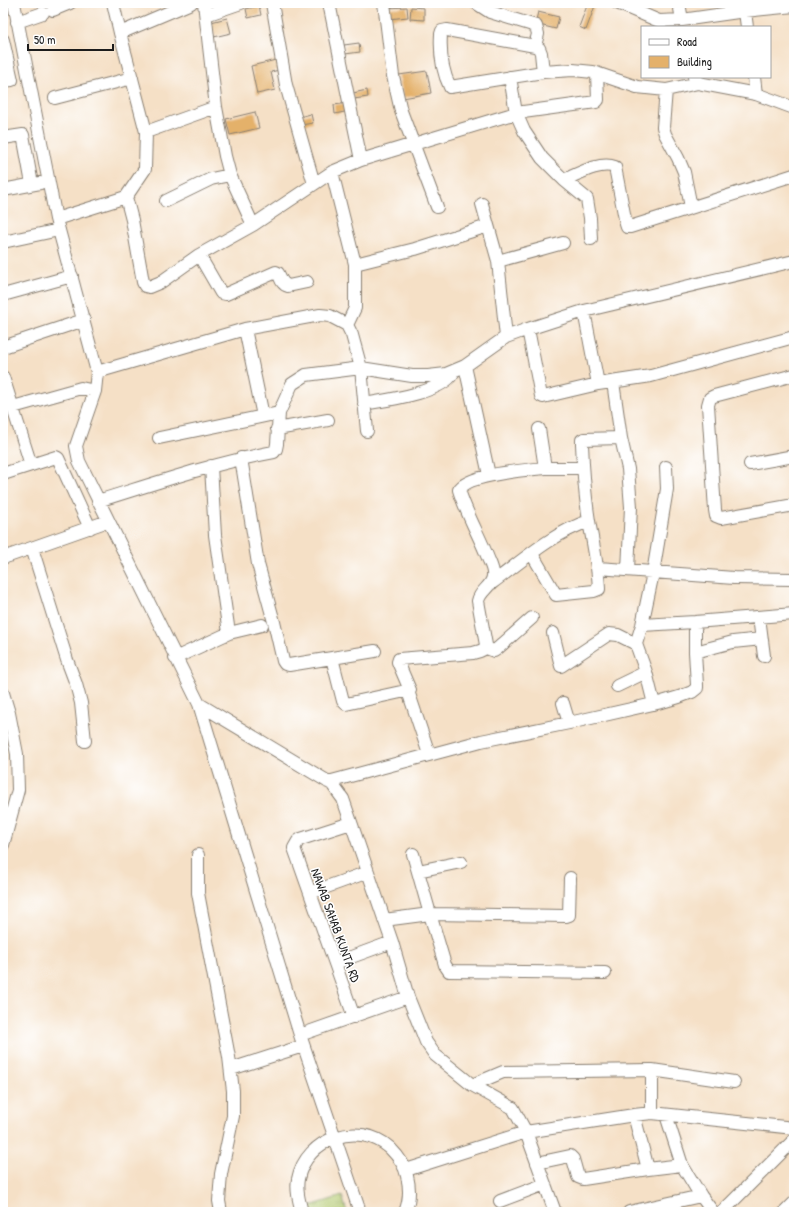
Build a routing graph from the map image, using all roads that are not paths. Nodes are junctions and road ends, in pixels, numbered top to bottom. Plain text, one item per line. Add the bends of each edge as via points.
1 (14, 3) edge
2 (70, 3) edge
3 (113, 3) edge
4 (192, 3) edge
5 (241, 3) edge
6 (272, 3) edge
7 (329, 3) edge
8 (384, 3) edge
9 (476, 3) edge
10 (617, 3) edge
11 (679, 3) edge
12 (794, 6) edge
13 (744, 7) edge
14 (205, 9) edge
15 (682, 20) junction
16 (17, 22) junction
17 (661, 24) edge
18 (747, 26) edge
19 (120, 33) junction
20 (3, 40) edge
21 (536, 46) junction
22 (543, 72) junction
23 (597, 73) junction
24 (510, 77) junction
25 (132, 78) junction
26 (754, 78) edge
27 (696, 80) edge
28 (3, 81) edge
29 (666, 90) junction
30 (756, 94) junction
31 (55, 98) dead end
32 (216, 107) junction
33 (794, 108) edge
34 (516, 113) junction
35 (146, 132) junction
36 (3, 138) edge
37 (412, 144) junction
38 (361, 160) junction
39 (332, 172) junction
40 (230, 175) junction
41 (794, 175) edge
42 (564, 180) junction
43 (49, 181) junction
44 (32, 184) junction
45 (314, 184) junction
46 (3, 190) edge
47 (126, 197) junction
48 (166, 201) dead end
49 (482, 204) dead end
50 (437, 207) dead end
51 (691, 207) junction
52 (57, 225) junction
53 (253, 225) junction
54 (488, 226) junction
55 (591, 239) dead end
56 (3, 242) edge
57 (563, 243) dead end
58 (200, 256) junction
59 (498, 261) junction
60 (794, 261) edge
61 (355, 264) junction
62 (72, 276) junction
63 (307, 282) dead end
64 (3, 295) edge
65 (584, 311) junction
66 (84, 320) junction
67 (347, 325) junction
68 (245, 329) junction
69 (528, 329) junction
70 (506, 337) junction
71 (794, 337) edge
72 (3, 347) edge
73 (361, 368) junction
74 (460, 368) junction
75 (97, 372) junction
76 (794, 375) edge
77 (3, 377) edge
78 (614, 382) junction
79 (598, 384) junction
80 (95, 390) junction
81 (364, 404) junction
82 (13, 407) junction
83 (279, 413) junction
84 (263, 416) junction
85 (328, 420) dead end
86 (278, 429) junction
87 (539, 429) dead end
88 (367, 431) dead end
89 (159, 438) dead end
90 (621, 438) junction
91 (794, 456) edge
92 (241, 458) junction
93 (750, 464) dead end
94 (31, 465) junction
95 (211, 466) junction
96 (666, 467) dead end
97 (545, 468) junction
98 (583, 468) junction
99 (3, 474) edge
100 (489, 475) junction
101 (98, 501) junction
102 (794, 505) edge
103 (108, 522) junction
104 (589, 522) junction
105 (90, 528) junction
106 (32, 548) junction
107 (532, 554) junction
108 (3, 558) edge
109 (598, 568) junction
110 (628, 570) junction
111 (653, 573) junction
112 (794, 579) edge
113 (492, 583) junction
114 (794, 614) edge
115 (759, 617) junction
116 (532, 618) dead end
117 (695, 622) junction
118 (262, 625) dead end
119 (642, 625) junction
120 (228, 633) junction
121 (552, 633) dead end
122 (762, 639) junction
123 (636, 644) junction
124 (486, 648) junction
125 (375, 651) dead end
126 (695, 652) junction
127 (764, 656) dead end
128 (175, 658) junction
129 (332, 658) junction
130 (646, 672) junction
131 (617, 686) dead end
132 (408, 690) junction
133 (3, 693) edge
134 (563, 702) dead end
135 (199, 704) junction
136 (654, 704) junction
137 (569, 723) junction
138 (86, 741) dead end
139 (428, 754) junction
140 (328, 782) junction
141 (351, 823) junction
142 (3, 845) edge
143 (413, 854) dead end
144 (198, 855) dead end
145 (462, 862) dead end
146 (418, 871) junction
147 (368, 872) junction
148 (570, 878) dead end
149 (310, 893) junction
150 (430, 914) junction
151 (384, 920) junction
152 (392, 942) junction
153 (335, 963) junction
154 (605, 973) dead end
155 (408, 997) junction
156 (354, 1017) junction
157 (302, 1040) junction
158 (231, 1069) junction
159 (652, 1070) junction
160 (734, 1082) dead end
161 (472, 1085) junction
162 (652, 1113) junction
163 (634, 1115) junction
164 (666, 1115) junction
165 (794, 1128) edge
166 (526, 1132) junction
167 (335, 1137) junction
168 (794, 1140) edge
169 (537, 1163) junction
170 (682, 1166) junction
171 (648, 1169) junction
172 (406, 1170) junction
173 (545, 1184) junction
174 (701, 1196) junction
175 (500, 1201) dead end
176 (794, 1203) edge
177 (221, 1212) edge
178 (302, 1212) edge
179 (360, 1212) edge
180 (405, 1212) edge
181 (555, 1212) edge
182 (629, 1212) edge
183 (713, 1212) edge
184 (722, 1212) edge
185 (785, 1212) edge

1 - 16 street
2 - 16 street
3 - 19 street
4 - 19 street
5 - 14 street
6 - 45 street via 286,85
7 - 38 street
8 - 37 street via 393,76
9 - 21 street via 490,12 536,26
10 - 17 street
11 - 15 street
12 - 13 street
13 - 15 street
13 - 18 street
14 - 32 street
15 - 17 street
16 - 43 street
19 - 25 street
20 - 28 street via 12,80
21 - 22 street via 542,52
21 - 24 street via 442,30 440,40 445,75 450,87
22 - 23 street via 573,70
22 - 24 street
23 - 29 street via 637,87
23 - 34 street via 596,102
24 - 34 street
25 - 31 street
25 - 35 street
26 - 30 street
27 - 29 street
27 - 30 street
29 - 51 street via 664,134 684,172
30 - 33 street
32 - 35 street
32 - 40 street
34 - 37 street
34 - 42 street via 524,131 542,158
35 - 47 street via 145,169
36 - 44 street via 23,135
37 - 38 street
37 - 50 street
38 - 39 street
39 - 45 street
39 - 61 street
40 - 48 street via 211,179
40 - 53 street
41 - 51 street
42 - 51 street via 592,167 615,167 627,227
42 - 55 street via 587,199
43 - 44 street
43 - 52 street
44 - 46 street
45 - 53 street
47 - 52 street
47 - 58 street via 142,282 145,286 152,286
49 - 54 street
52 - 56 street
52 - 62 street
53 - 58 street
54 - 59 street
54 - 61 street via 415,249
57 - 59 street
58 - 63 street via 221,293 226,294 276,272 288,286
59 - 70 street
60 - 65 street
61 - 67 street via 356,308
62 - 64 street
62 - 66 street
65 - 69 street
65 - 79 street
66 - 72 street
66 - 75 street
67 - 68 street via 330,316 320,315
67 - 73 street
68 - 75 street
68 - 84 street
69 - 70 street
69 - 79 street via 543,398
70 - 74 street
71 - 78 street via 651,376
73 - 74 street via 420,376 446,374
73 - 81 street
73 - 83 street via 306,375 298,379 292,384
74 - 81 street via 439,385 404,396
74 - 100 street
75 - 80 street
76 - 102 street via 714,396 710,398 708,405 716,516 721,518
77 - 82 street
78 - 79 street
78 - 90 street
80 - 82 street via 81,388
80 - 101 street via 76,446 79,462
81 - 88 street
82 - 94 street
83 - 84 street
83 - 86 street
84 - 89 street
85 - 86 street
86 - 92 street via 274,452
87 - 97 street
90 - 98 street via 582,440
90 - 110 street via 628,469 631,507
91 - 93 street
92 - 95 street
92 - 129 street via 258,564 283,661 289,665
94 - 99 street
94 - 105 street via 53,457 58,458
95 - 101 street
95 - 120 street via 215,535
96 - 111 street via 667,489
97 - 98 street
97 - 100 street
98 - 104 street
100 - 113 street via 461,486 460,490 492,570
101 - 103 street
103 - 105 street
103 - 128 street
104 - 107 street via 574,527
104 - 109 street
105 - 106 street
106 - 108 street
106 - 138 street via 76,684
107 - 109 street via 556,595 597,591
107 - 113 street
109 - 110 street
110 - 111 street
111 - 112 street
111 - 119 street
113 - 124 street via 479,596 478,601
114 - 115 street
115 - 117 street
115 - 122 street
116 - 124 street via 494,651
117 - 119 street
117 - 126 street
118 - 120 street
119 - 123 street
120 - 128 street
121 - 123 street via 561,666 609,634 618,635
122 - 126 street via 733,642
122 - 127 street
123 - 130 street
124 - 132 street via 473,653 398,660 409,686
125 - 129 street
126 - 136 street via 697,688 679,697
128 - 135 street
129 - 132 street via 344,703
130 - 131 street
130 - 136 street
132 - 139 street
133 - 142 street via 17,754 18,790
134 - 137 street
135 - 140 street
135 - 157 street
136 - 137 street
137 - 139 street
139 - 140 street
140 - 141 street via 338,790
141 - 147 street
141 - 149 street, NAWAB SAHAB KUNTA RD via 302,839 296,844 294,848
143 - 146 street
144 - 158 street via 198,893
145 - 146 street
146 - 150 street
147 - 149 street
147 - 151 street
148 - 150 street via 569,915 566,916
149 - 153 street, NAWAB SAHAB KUNTA RD
150 - 151 street
150 - 154 street via 449,971
151 - 152 street
152 - 153 street
152 - 155 street
153 - 156 street, NAWAB SAHAB KUNTA RD
155 - 156 street
155 - 161 street via 426,1042 435,1055
156 - 157 street
157 - 158 street
157 - 167 street
158 - 177 street via 233,1116 221,1174
159 - 160 street
159 - 161 street via 503,1072
159 - 162 street
161 - 166 street via 513,1108
162 - 163 street
162 - 164 street
163 - 166 street
163 - 171 street
164 - 165 street
164 - 170 street
166 - 169 street
166 - 172 street
167 - 172 street via 352,1134 369,1136 385,1143 397,1155
167 - 178 street via 318,1146 305,1160 298,1178 298,1198
167 - 179 street
168 - 184 street
169 - 171 street via 570,1156 578,1177 583,1179
169 - 173 street
170 - 171 street
170 - 174 street
172 - 180 street via 410,1188
173 - 175 street
173 - 181 street
174 - 182 street
174 - 183 street
176 - 185 street

